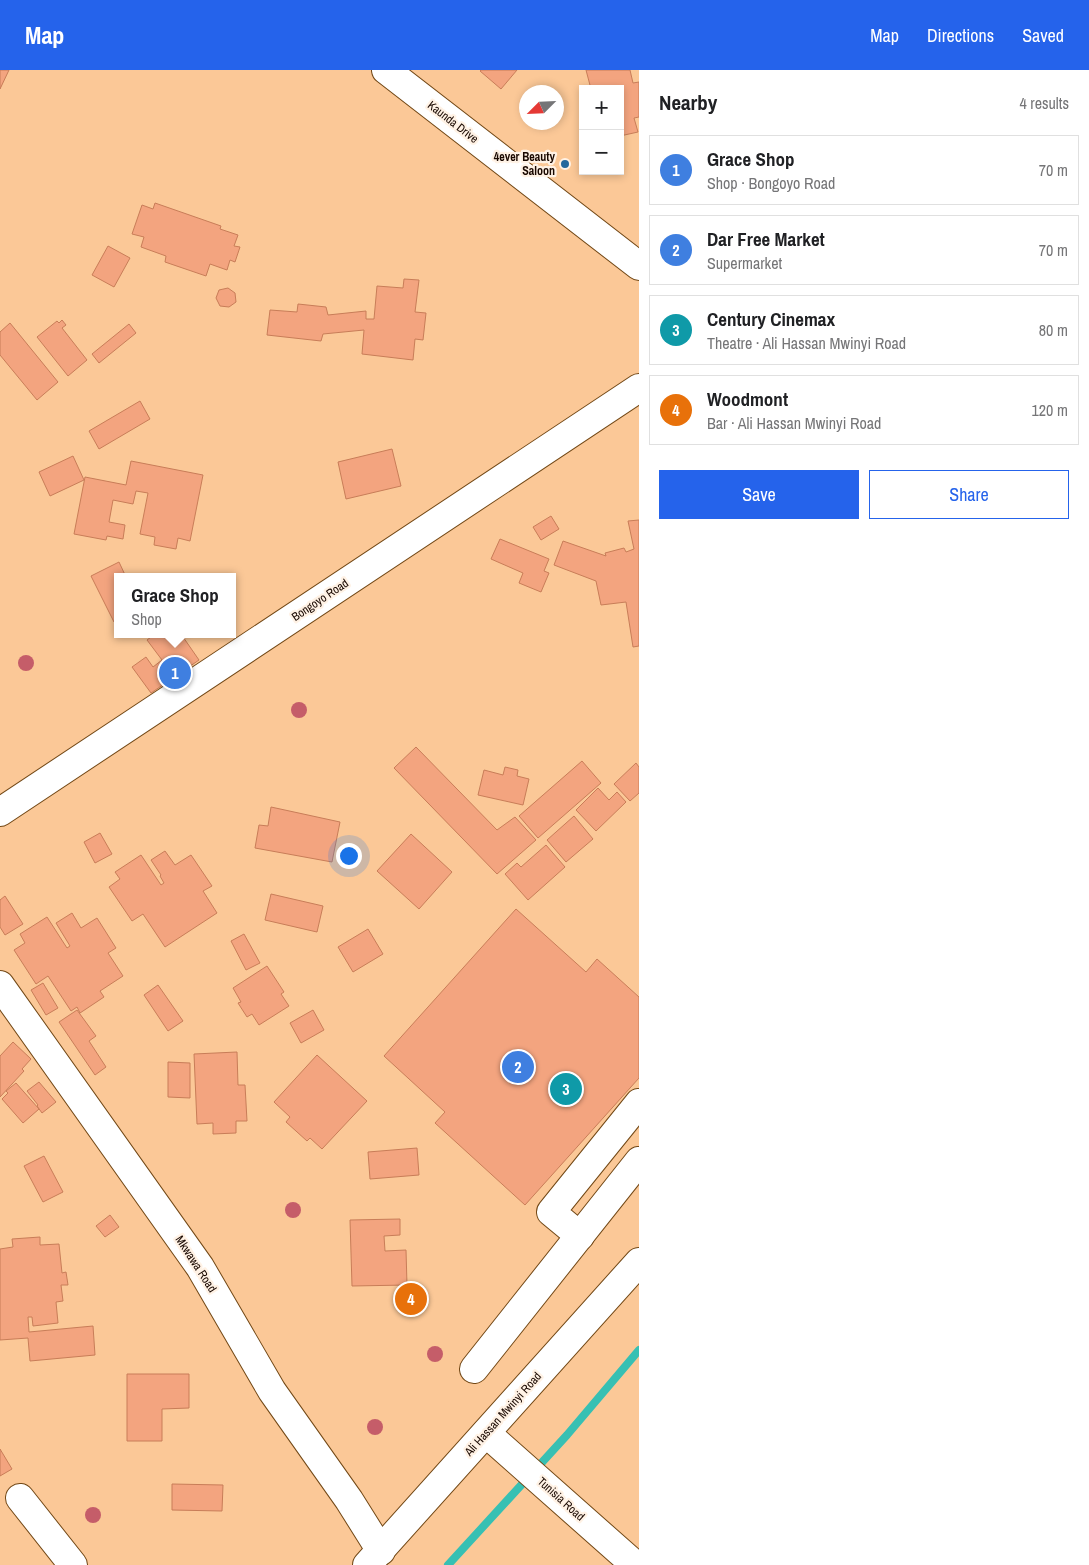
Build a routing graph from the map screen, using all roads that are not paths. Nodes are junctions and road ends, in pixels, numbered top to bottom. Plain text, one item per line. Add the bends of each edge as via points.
1 (386, 70) edge
2 (639, 266) edge
3 (639, 388) edge
4 (0, 812) edge
5 (0, 985) edge
6 (639, 1103) edge
7 (639, 1161) edge
8 (580, 1236) junction
9 (639, 1262) edge
10 (639, 1286) edge
11 (474, 1369) dead end
12 (492, 1437) junction
13 (20, 1498) dead end
14 (377, 1560) edge
15 (73, 1565) edge
16 (635, 1565) edge

1 - 2 main road, Kaunda Drive
3 - 4 main road, Bongoyo Road
5 - 14 main road, Mkwawa Road via 200,1267 272,1391 349,1500
6 - 8 main road via 551,1212
7 - 8 main road
8 - 11 main road
9 - 12 main road, Ali Hassan Mwinyi Road
10 - 12 main road, Ali Hassan Mwinyi Road
12 - 14 main road, Ali Hassan Mwinyi Road
12 - 16 main road, Tunisia Road
13 - 15 main road

